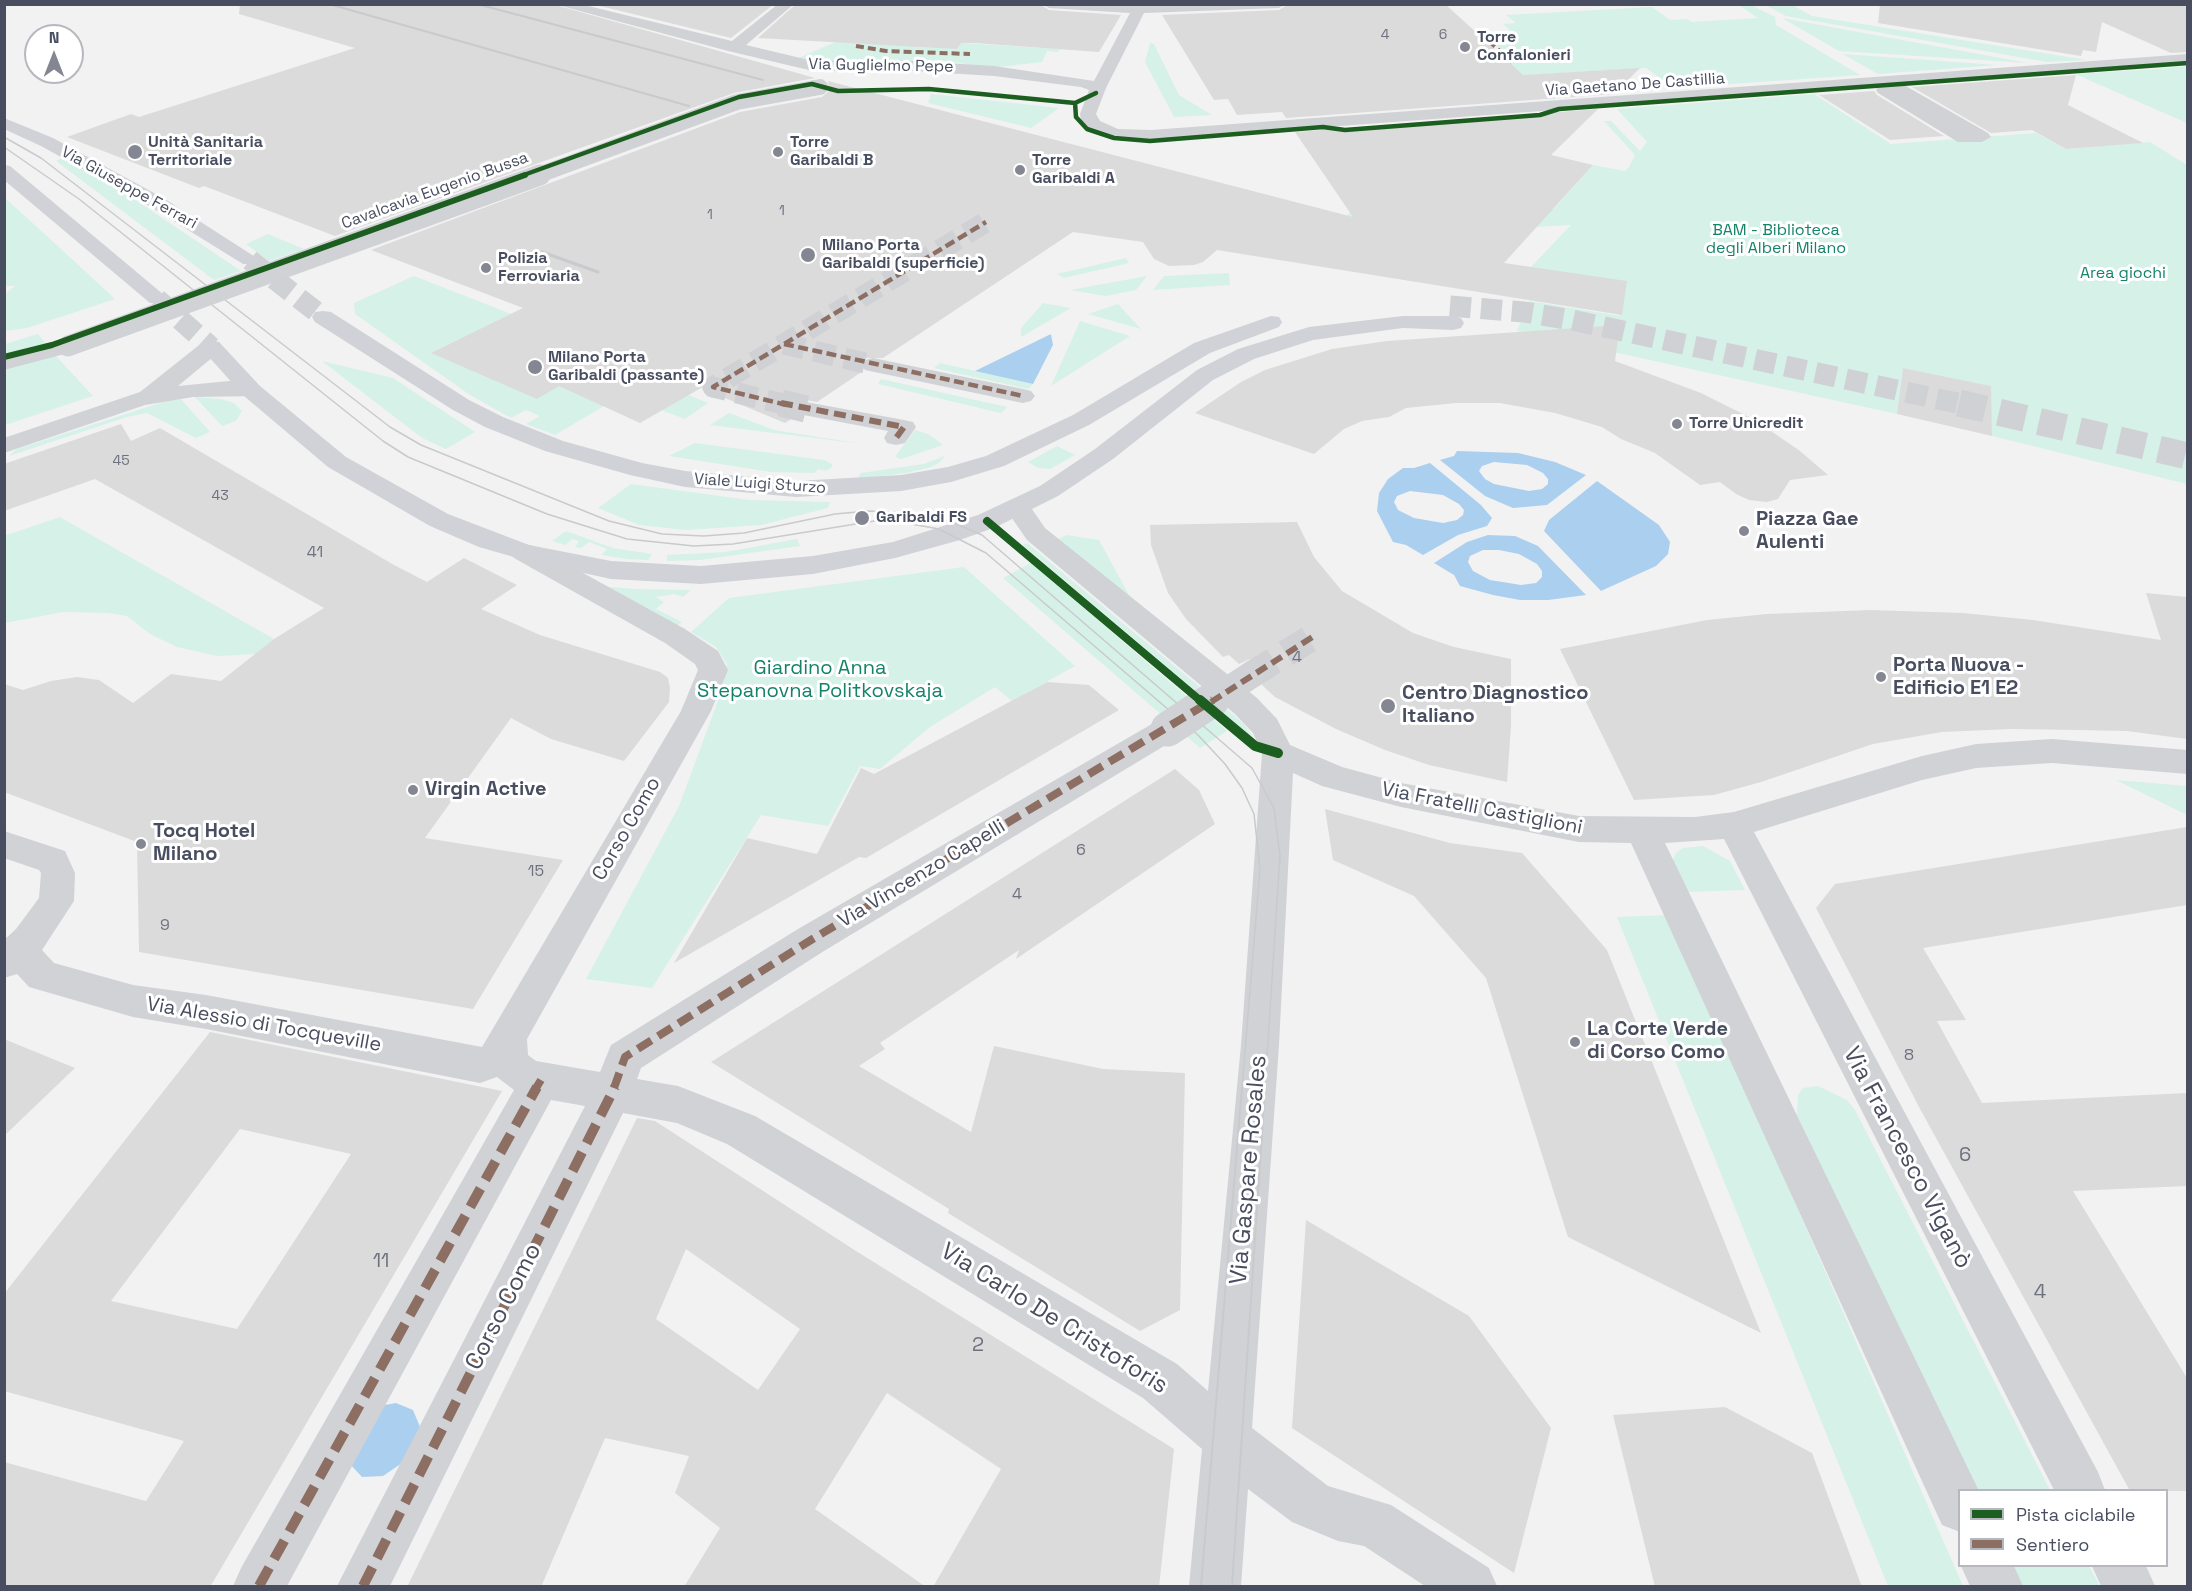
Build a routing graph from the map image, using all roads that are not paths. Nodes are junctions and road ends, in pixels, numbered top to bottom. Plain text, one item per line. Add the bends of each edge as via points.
1 (561, 4) edge
2 (787, 4) edge
3 (1049, 4) edge
4 (1279, 4) edge
5 (1141, 7) edge
6 (733, 48) junction
7 (2187, 59) edge
8 (1098, 88) junction
9 (1884, 90) joint
10 (4, 123) edge
11 (4, 170) edge
12 (250, 260) tunnel mouth
13 (157, 299) tunnel mouth
14 (323, 317) tunnel mouth
15 (211, 347) joint
16 (4, 363) edge
17 (873, 365) tunnel mouth
18 (252, 391) junction
19 (1023, 396) dead end
20 (140, 399) junction
21 (806, 409) tunnel mouth
22 (896, 438) dead end
23 (4, 446) edge
24 (1007, 478) junction
25 (524, 552) junction
26 (707, 658) joint
27 (1251, 675) tunnel mouth
28 (1278, 753) junction
29 (2187, 762) edge
30 (1734, 825) junction
31 (1643, 832) junction
32 (4, 844) edge
33 (12, 956) edge
34 (508, 1038) junction
35 (542, 1080) junction
36 (614, 1092) junction
37 (1228, 1437) junction
38 (2079, 1489) edge
39 (1958, 1505) edge
40 (1987, 1567) edge
41 (2119, 1567) edge
42 (259, 1587) edge
43 (363, 1587) edge
44 (1215, 1587) edge
45 (1471, 1587) edge
46 (1997, 1587) edge
47 (2129, 1587) edge

1 - 6 street, Via Guglielmo Pepe
2 - 6 street
3 - 5 street
4 - 5 street
5 - 8 street
6 - 8 street, Via Guglielmo Pepe via 813,66 951,68 1050,78
7 - 8 street, Via Gaetano De Castillia via 1151,135 1115,134 1089,120
8 - 16 street, Cavalcavia Eugenio Bussa, bridge via 1042,91 873,81 737,102 217,294 68,346
9 - 9 street via 1902,89 1982,137 1964,138
10 - 12 main road, Via Giuseppe Ferrari via 166,207
11 - 13 main road
14 - 24 main road, Viale Luigi Sturzo via 401,369 494,422 554,447 639,470 796,489
15 - 18 main road, Viale Luigi Sturzo
15 - 20 street via 181,373
17 - 19 street
18 - 20 street via 193,390
18 - 25 main road, Viale Luigi Sturzo via 324,452 374,485 448,524
20 - 23 street
21 - 22 street via 904,427
24 - 24 main road, Viale Luigi Sturzo via 1075,476 1193,384 1246,354 1309,334 1451,314 1387,306 1333,310 1249,329 1202,348 1081,420
24 - 25 main road, Viale Luigi Sturzo via 967,528 895,550 777,570 655,574 611,570
24 - 28 street via 1036,534 1255,714
25 - 26 street, Viale Luigi Sturzo
26 - 34 street, Corso Como via 713,670 696,711
27 - 36 street, Via Vincenzo Capelli, bridge via 625,1057
28 - 31 street, Via Fratelli Castiglioni via 1349,782 1476,812 1579,829
28 - 37 street, Via Gaspare Rosales via 1260,1045
29 - 30 street, Via Fratelli Castiglioni via 2052,751 1976,756 1904,773
30 - 31 street, Via Fratelli Castiglioni
30 - 38 street, Via Francesco Viganò
31 - 39 street
32 - 33 street, Via Alessio di Tocqueville via 53,861 58,873 56,901 29,940
33 - 34 street, Via Alessio di Tocqueville via 42,976 133,1001 480,1065 495,1060
34 - 35 street via 508,1059 513,1067 527,1077
35 - 36 street
35 - 42 street
36 - 37 street, Via Carlo De Cristoforis via 678,1105 741,1130 1160,1381
36 - 43 street, Corso Como
37 - 44 street, Via Gaspare Rosales
37 - 45 street, Via Carlo De Cristoforis via 1261,1468 1310,1504 1338,1516 1373,1523
40 - 46 street
41 - 47 street

